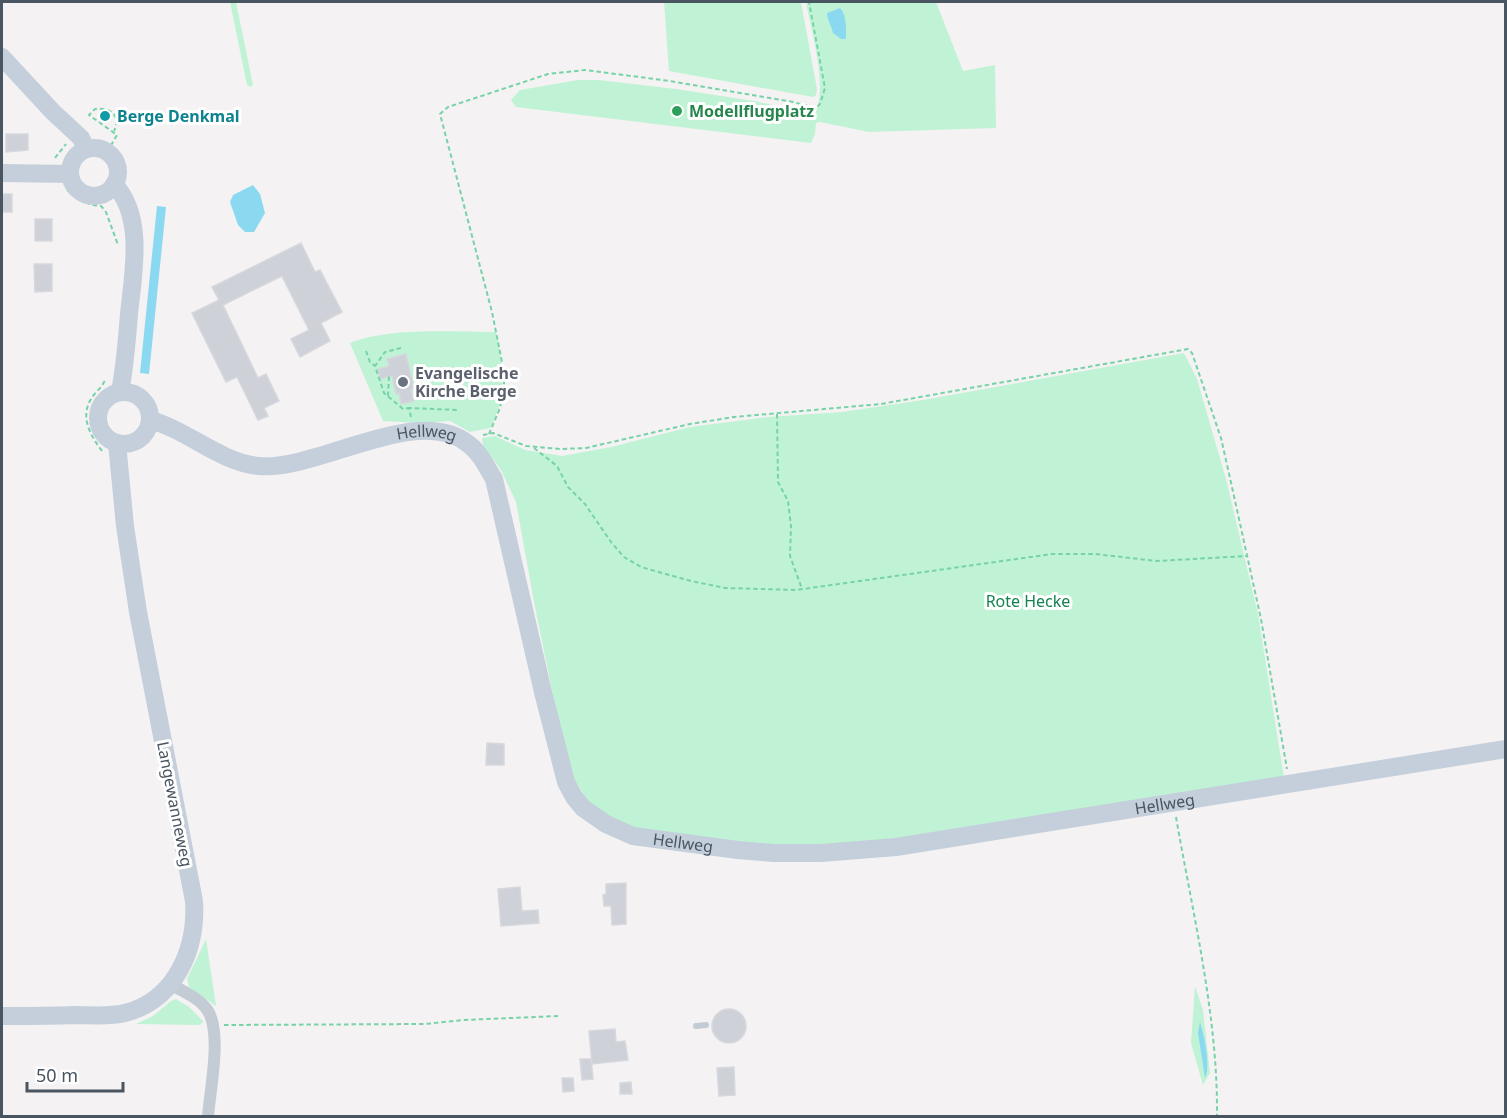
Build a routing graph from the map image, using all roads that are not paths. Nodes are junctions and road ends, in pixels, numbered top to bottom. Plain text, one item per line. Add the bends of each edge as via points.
1 (2, 57) edge
2 (86, 149) junction
3 (2, 173) edge
4 (63, 179) junction
5 (114, 184) junction
6 (120, 392) junction
7 (150, 420) junction
8 (117, 443) junction
9 (1506, 749) edge
10 (170, 984) junction
11 (2, 1016) edge
12 (706, 1025) dead end
13 (696, 1026) dead end
14 (208, 1116) edge

1 - 2 street via 81,138
2 - 4 street via 74,159
2 - 5 street via 101,149 112,157 118,171
3 - 4 street
4 - 5 street via 88,195 103,194
5 - 6 street via 129,213 134,241
6 - 7 street via 142,400
6 - 8 street via 107,398 98,417 105,436
7 - 8 street via 142,437 126,444
7 - 9 street, Hellweg via 237,461 262,466 291,464 414,432 446,433 467,443 494,479 566,782 583,808 633,836 773,853 896,847
8 - 10 street, Langewanneweg via 138,612 194,901 193,939
10 - 11 street, Langewanneweg via 144,1005 124,1013
10 - 14 street via 203,1005 213,1025
12 - 13 lane

